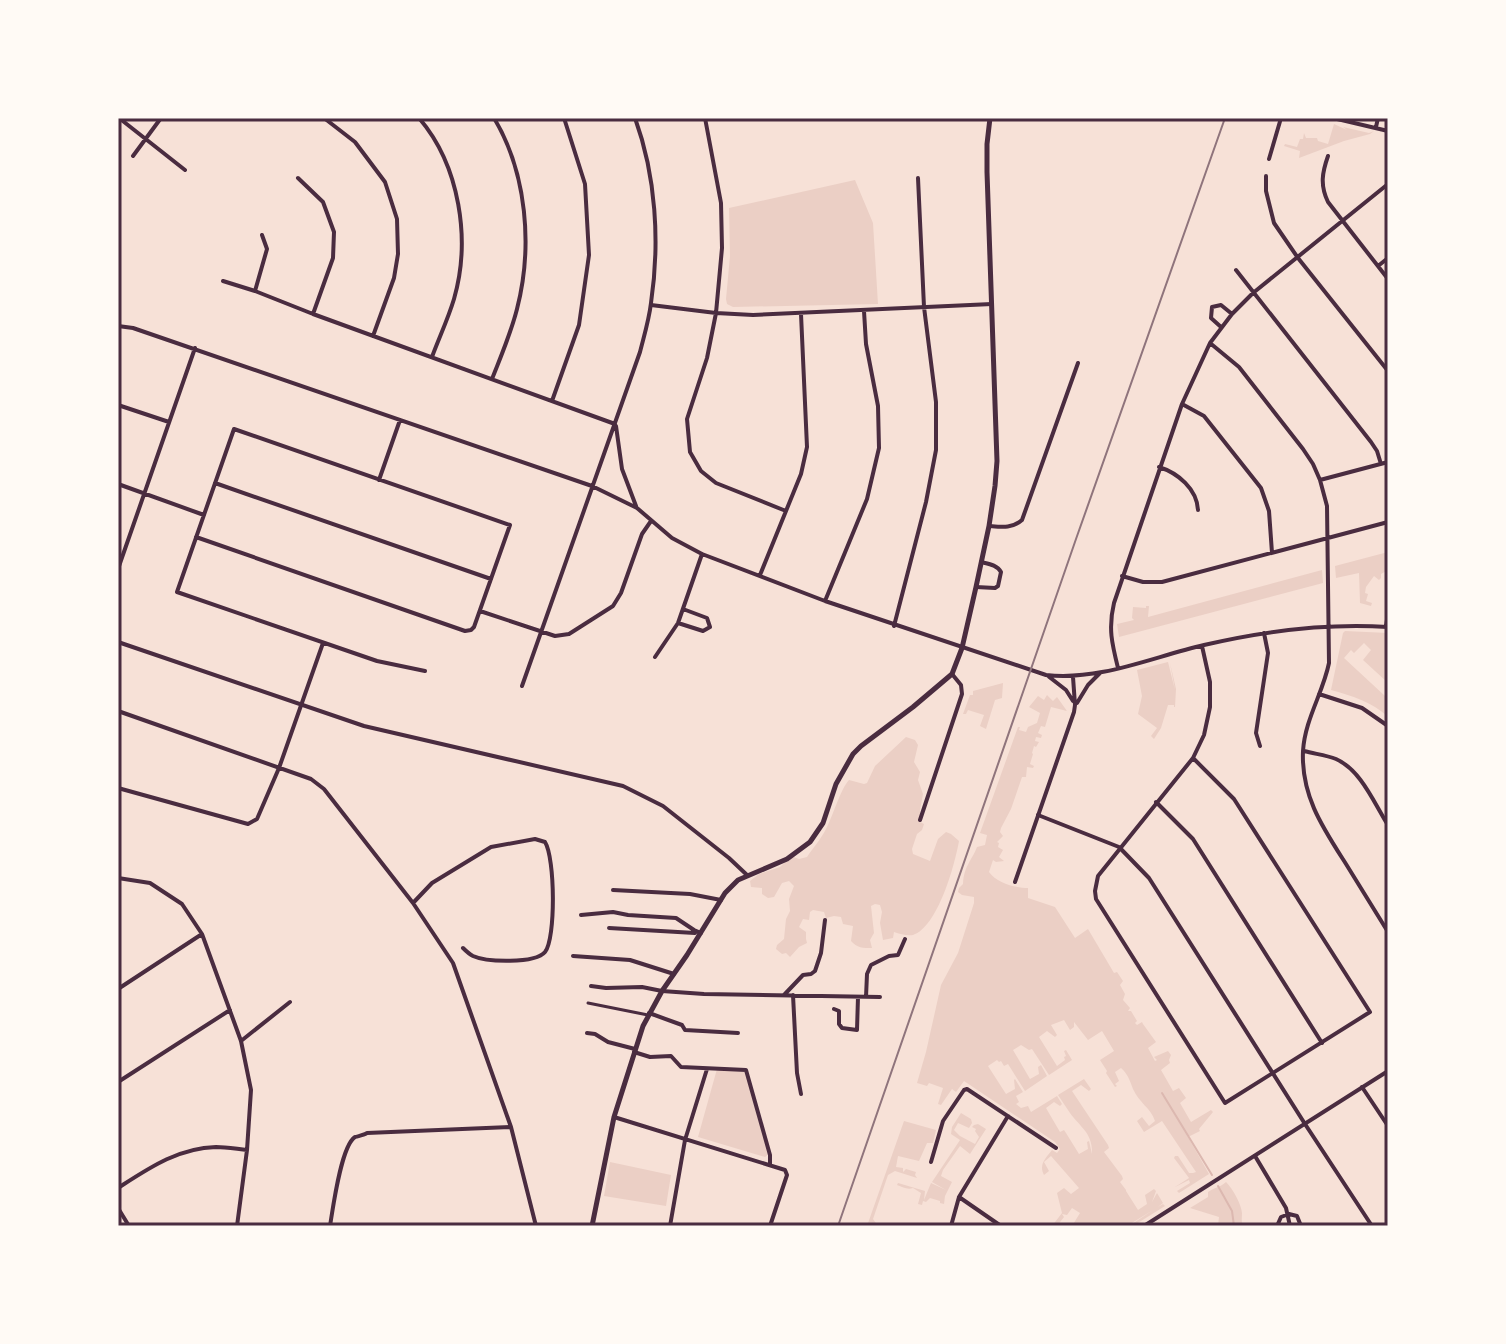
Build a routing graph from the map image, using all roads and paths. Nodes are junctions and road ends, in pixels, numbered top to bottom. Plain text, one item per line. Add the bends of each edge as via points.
1 (119, 118) edge
2 (161, 118) edge
3 (324, 118) edge
4 (419, 118) edge
5 (494, 118) edge
6 (564, 118) edge
7 (635, 118) edge
8 (705, 118) edge
9 (990, 118) edge
10 (1281, 118) edge
11 (1333, 118) edge
12 (1378, 118) edge
13 (1376, 127) junction
14 (1388, 131) edge
15 (145, 139) junction
16 (133, 156) dead end
17 (1328, 156) dead end
18 (1269, 159) dead end
19 (185, 170) dead end
20 (1266, 176) dead end
21 (298, 178) dead end
22 (918, 178) dead end
23 (1388, 184) edge
24 (1342, 221) junction
25 (262, 235) dead end
26 (1298, 258) junction
27 (1388, 258) edge
28 (1378, 266) junction
29 (1236, 270) dead end
30 (1388, 279) edge
31 (223, 281) dead end
32 (255, 291) junction
33 (1253, 293) junction
34 (992, 304) junction
35 (651, 305) junction
36 (924, 307) junction
37 (863, 310) junction
38 (716, 313) junction
39 (801, 313) junction
40 (313, 314) junction
41 (1232, 314) junction
42 (118, 326) edge
43 (1221, 327) junction
44 (373, 336) junction
45 (1210, 343) junction
46 (195, 348) junction
47 (432, 357) junction
48 (1078, 363) dead end
49 (1388, 371) edge
50 (492, 379) junction
51 (552, 401) junction
52 (1182, 404) junction
53 (118, 405) edge
54 (400, 420) junction
55 (169, 422) junction
56 (615, 424) junction
57 (1388, 462) edge
58 (1381, 464) junction
59 (1159, 467) junction
60 (379, 480) junction
61 (1320, 480) junction
62 (215, 483) junction
63 (118, 484) edge
64 (592, 486) junction
65 (144, 494) junction
66 (637, 508) junction
67 (1198, 510) dead end
68 (786, 511) junction
69 (204, 515) junction
70 (651, 521) junction
71 (1388, 522) edge
72 (989, 526) junction
73 (196, 537) junction
74 (1328, 538) junction
75 (1272, 553) junction
76 (702, 554) junction
77 (981, 562) junction
78 (118, 569) edge
79 (760, 575) junction
80 (1122, 576) junction
81 (491, 579) junction
82 (976, 587) junction
83 (825, 601) junction
84 (683, 609) junction
85 (480, 611) junction
86 (1388, 613) edge
87 (678, 623) junction
88 (894, 626) junction
89 (1330, 626) junction
90 (1387, 627) edge
91 (541, 632) junction
92 (1264, 633) junction
93 (118, 642) edge
94 (323, 642) junction
95 (1202, 646) junction
96 (962, 648) junction
97 (655, 657) dead end
98 (1118, 668) junction
99 (425, 671) dead end
100 (1100, 673) junction
101 (952, 674) junction
102 (1046, 675) junction
103 (1073, 677) junction
104 (522, 686) dead end
105 (1319, 694) junction
106 (300, 705) junction
107 (1074, 708) junction
108 (118, 711) edge
109 (1388, 726) edge
110 (1260, 746) dead end
111 (1303, 751) junction
112 (1193, 758) junction
113 (279, 768) junction
114 (118, 788) edge
115 (1156, 802) junction
116 (1038, 815) junction
117 (920, 820) dead end
118 (1388, 825) edge
119 (1119, 847) junction
120 (747, 875) junction
121 (118, 878) edge
122 (1015, 882) dead end
123 (613, 890) dead end
124 (721, 900) junction
125 (413, 903) junction
126 (581, 915) dead end
127 (825, 920) dead end
128 (609, 928) dead end
129 (1388, 932) edge
130 (701, 933) junction
131 (202, 934) junction
132 (905, 939) dead end
133 (463, 948) dead end
134 (573, 956) dead end
135 (674, 974) junction
136 (591, 986) dead end
137 (118, 989) edge
138 (662, 991) junction
139 (784, 995) junction
140 (793, 995) junction
141 (858, 997) junction
142 (866, 997) junction
143 (880, 997) dead end
144 (290, 1002) dead end
145 (588, 1003) dead end
146 (834, 1009) dead end
147 (230, 1010) junction
148 (649, 1014) junction
149 (587, 1033) dead end
150 (738, 1033) dead end
151 (241, 1041) junction
152 (1322, 1043) junction
153 (634, 1050) junction
154 (707, 1069) junction
155 (1388, 1071) edge
156 (1273, 1073) junction
157 (118, 1082) edge
158 (1362, 1087) junction
159 (801, 1094) dead end
160 (1008, 1116) junction
161 (614, 1117) junction
162 (1305, 1124) junction
163 (1388, 1126) edge
164 (511, 1127) junction
165 (685, 1140) junction
166 (1056, 1148) dead end
167 (247, 1150) junction
168 (1255, 1156) junction
169 (931, 1162) dead end
170 (770, 1165) junction
171 (118, 1188) edge
172 (959, 1197) junction
173 (118, 1208) edge
174 (1289, 1214) junction
175 (129, 1226) edge
176 (237, 1226) edge
177 (330, 1226) edge
178 (536, 1226) edge
179 (592, 1226) edge
180 (670, 1226) edge
181 (770, 1226) edge
182 (951, 1226) edge
183 (1001, 1226) edge
184 (1144, 1226) edge
185 (1277, 1226) edge
186 (1290, 1226) edge
187 (1301, 1226) edge
188 (1372, 1226) edge

1 - 15 street
2 - 15 street
3 - 44 street via 355,142 385,182 397,219 394,278
4 - 47 street via 445,161 460,208 462,257 454,298
5 - 50 street via 517,174 525,223 517,310
6 - 51 street via 585,184 589,255 579,325
7 - 35 street via 653,192
8 - 38 street via 721,203
9 - 34 main road
10 - 18 street
11 - 13 street
12 - 13 street
13 - 14 street
15 - 16 street
15 - 19 street
17 - 24 street via 1322,187
20 - 26 street via 1274,223
21 - 40 street via 323,202 334,232 333,258
22 - 36 street
23 - 24 street
24 - 26 street
24 - 28 street
25 - 32 street via 267,249
26 - 33 street
26 - 49 street
27 - 28 street
28 - 30 street
29 - 33 street
31 - 32 street
32 - 40 street
33 - 41 street
33 - 58 street via 1371,442
34 - 36 street
34 - 72 main road via 997,461
35 - 38 street
35 - 56 street
36 - 37 street
36 - 88 street via 936,402 936,450
37 - 39 street
37 - 83 street via 879,448 867,499
38 - 39 street
38 - 68 street via 687,419 690,452 716,483
39 - 68 street via 807,447
40 - 44 street
41 - 43 street
41 - 43 street via 1221,305 1212,307 1211,318
42 - 46 street
43 - 45 street
44 - 47 street
45 - 52 street
45 - 61 street via 1239,367 1303,449
46 - 54 street
46 - 55 street
47 - 50 street
48 - 72 street via 1022,520 1010,527
50 - 51 street
51 - 56 street
52 - 59 street
52 - 75 street via 1204,416 1261,488 1269,511
53 - 55 street
54 - 60 street
54 - 64 street
55 - 65 street
56 - 64 street
56 - 66 street via 622,469
57 - 58 street
58 - 61 street
59 - 67 street via 1178,475
59 - 80 street
60 - 62 street via 234,429
60 - 81 street via 510,525
61 - 74 street
62 - 69 street
62 - 81 street
63 - 65 street
64 - 66 street
64 - 91 street
65 - 69 street
65 - 78 street
66 - 70 street
68 - 79 street
69 - 73 street
70 - 76 street
70 - 91 street via 613,606 569,634
71 - 74 street
72 - 77 main road
73 - 85 street via 459,629 471,630
73 - 94 street via 177,592
74 - 75 street
74 - 89 street
75 - 80 street via 1162,582
76 - 79 street
76 - 84 street
77 - 82 main road
77 - 82 street via 1001,572 995,588
79 - 83 street
80 - 98 street via 1110,621
81 - 85 street
82 - 96 main road
83 - 88 street
84 - 87 street
84 - 87 street via 707,618 710,627 703,631
85 - 91 street
86 - 90 street
87 - 97 street
88 - 96 street
89 - 90 street
89 - 92 street
89 - 105 street via 1329,663
91 - 104 street
92 - 95 street
92 - 110 street via 1268,653 1256,733
93 - 106 street
94 - 99 street
94 - 106 street
95 - 98 street
95 - 112 street via 1210,707
96 - 101 main road
96 - 102 street
98 - 100 street
100 - 103 street
100 - 107 street
101 - 117 street via 962,694
101 - 120 main road via 853,754 810,842 787,859
102 - 103 street
102 - 107 street via 1070,695
103 - 107 street
105 - 109 street via 1362,708
105 - 111 street
106 - 113 street
106 - 120 street via 364,726 623,786 663,806
107 - 116 street
108 - 113 street
111 - 118 street via 1347,766
111 - 129 street via 1305,784 1317,818
112 - 115 street
112 - 152 street via 1234,799 1370,1012
113 - 114 street via 257,819 248,824
113 - 125 street via 324,789
115 - 119 street
115 - 152 street via 1193,839
116 - 119 street
116 - 122 street
119 - 156 street via 1149,878
119 - 156 street via 1098,876 1096,899 1225,1103
120 - 124 main road
121 - 131 street via 150,883 182,904
123 - 124 street
124 - 130 main road
125 - 133 street via 432,883 491,847 545,842 554,883 545,952 512,961 474,957
125 - 164 street via 453,963
126 - 130 street via 613,912 676,918
127 - 139 street via 815,971 803,975
128 - 130 street
130 - 135 main road
131 - 137 street
131 - 147 street
132 - 142 street via 898,955 871,965
134 - 135 street via 630,960
135 - 138 main road
136 - 138 street
138 - 139 street
138 - 148 main road
139 - 140 street
140 - 141 street
140 - 159 street
141 - 142 street
141 - 146 street via 855,1031 842,1028
142 - 143 street
144 - 151 street
145 - 148 street
147 - 151 street
147 - 157 street
148 - 150 street via 685,1030
148 - 153 main road
149 - 153 street
151 - 167 street via 251,1090
152 - 156 street
153 - 154 street via 650,1057 671,1056 681,1067
153 - 161 main road
154 - 165 street
154 - 170 street via 746,1070
155 - 158 street
156 - 162 street
158 - 162 street
158 - 163 street
160 - 166 street
160 - 169 street via 964,1090 943,1121
160 - 172 street
161 - 165 street
161 - 179 main road
162 - 168 street
162 - 188 street
164 - 177 street via 355,1137 343,1161
164 - 178 street
165 - 170 street
165 - 180 street
167 - 171 street via 216,1147 180,1153
167 - 176 street
168 - 174 street
168 - 184 street
170 - 181 street via 787,1175
172 - 182 street
172 - 183 street
173 - 175 street
174 - 185 street
174 - 186 street
174 - 187 street via 1297,1216

